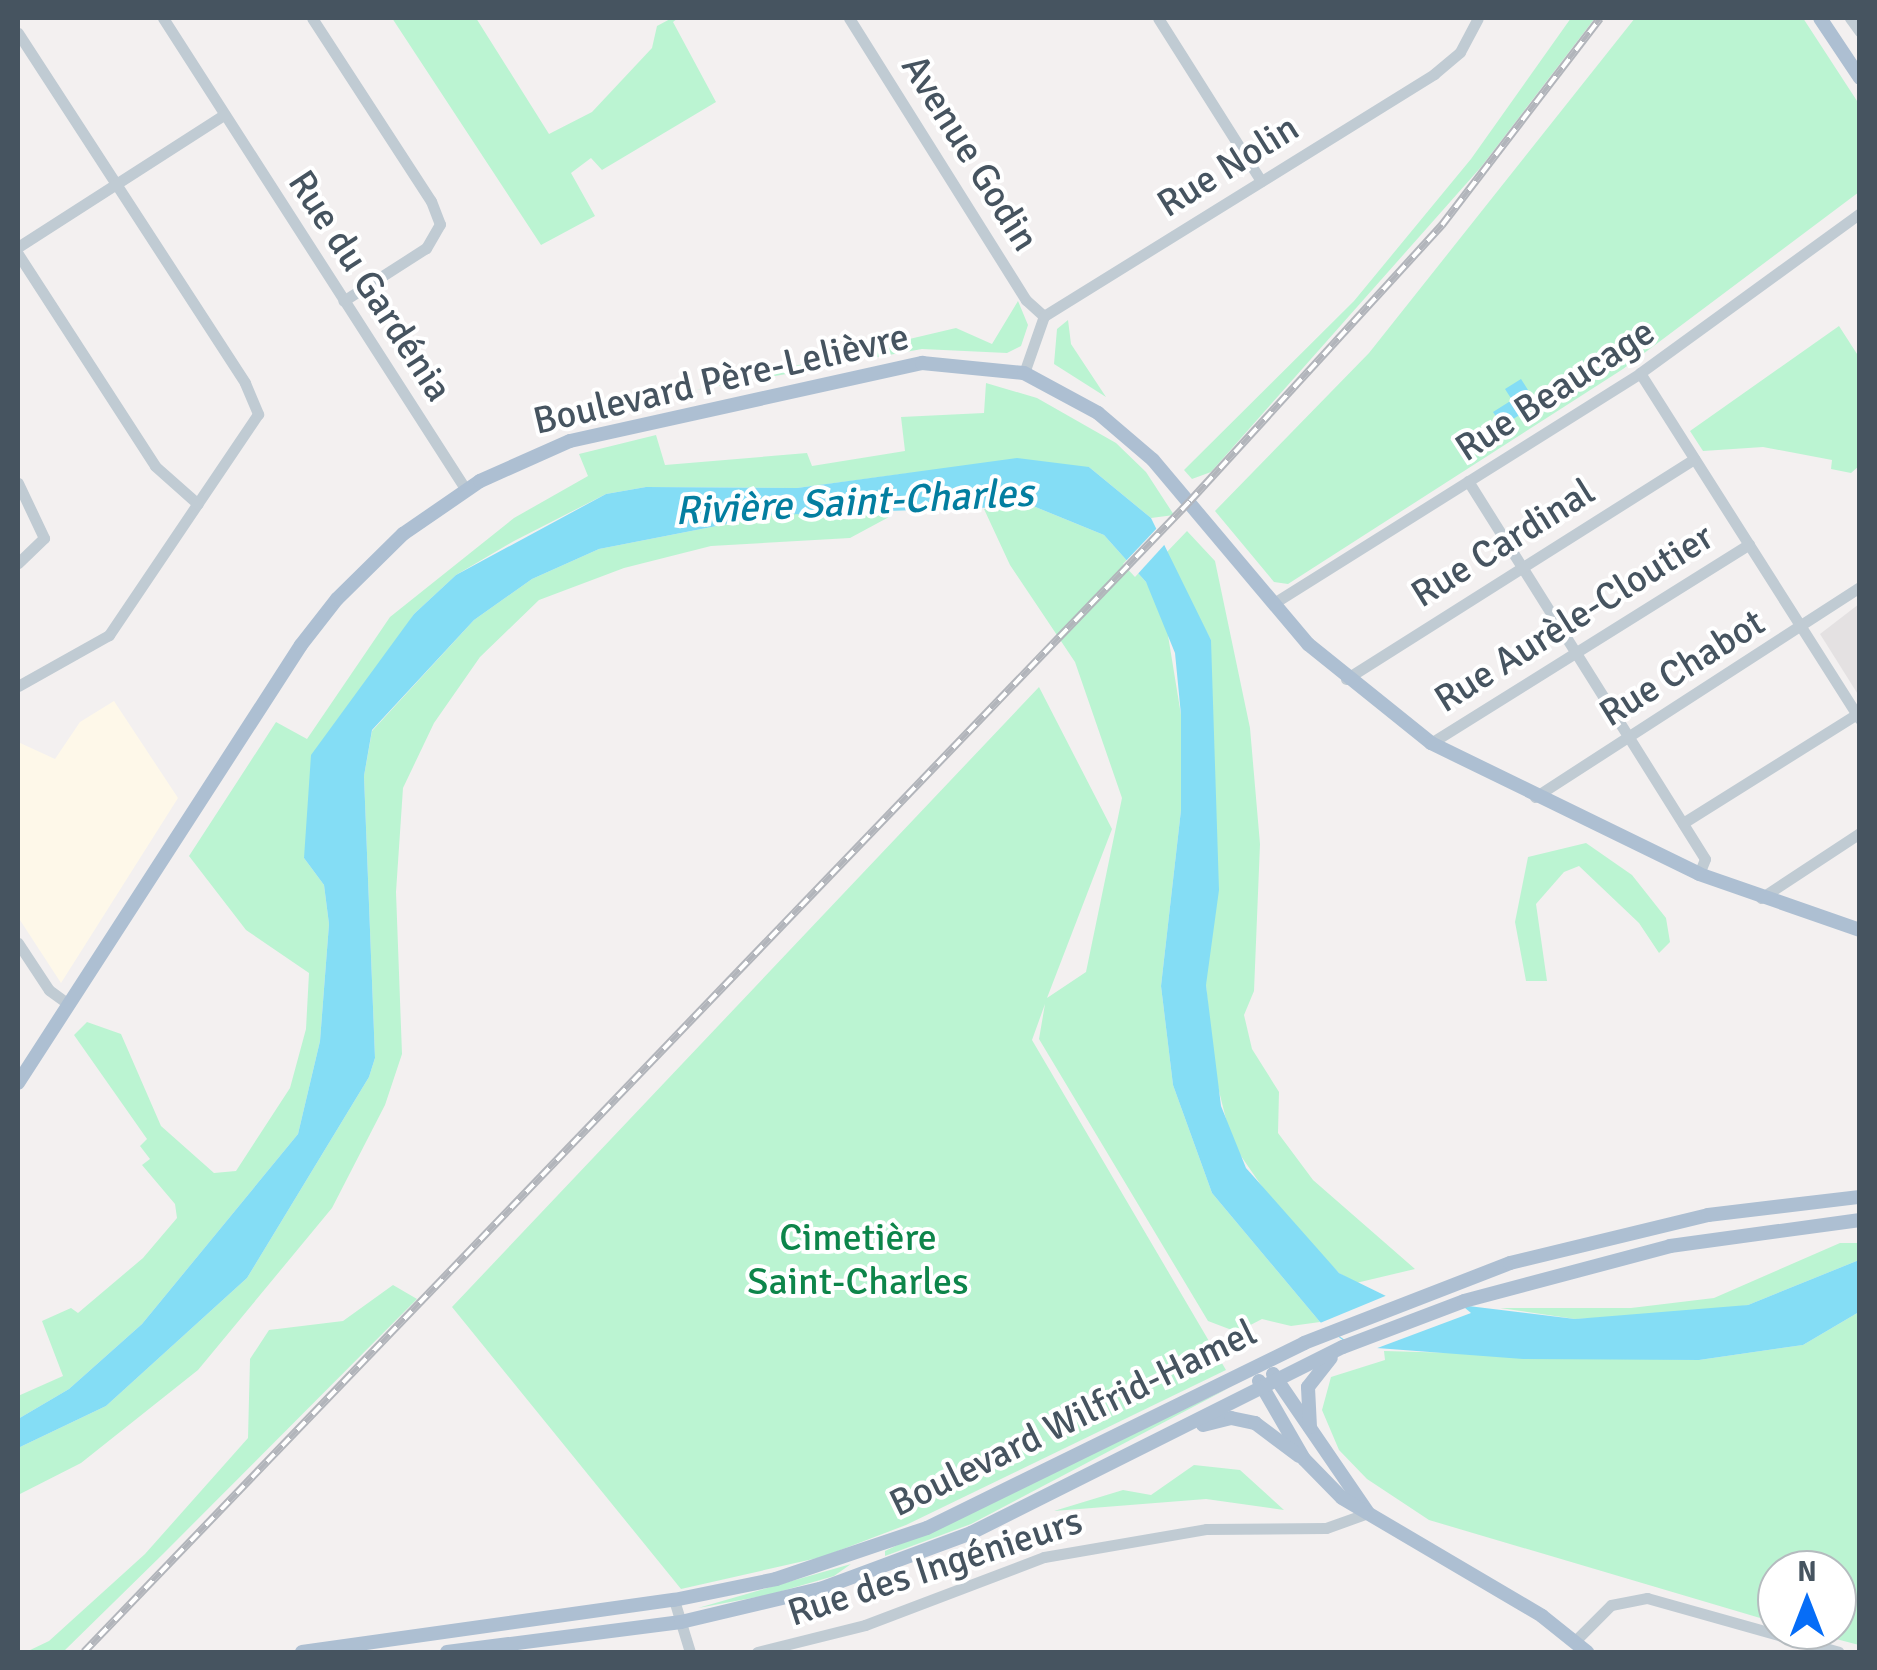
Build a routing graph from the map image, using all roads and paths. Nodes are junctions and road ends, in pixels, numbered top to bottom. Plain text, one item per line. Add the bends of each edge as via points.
1 (163, 18) edge
2 (312, 18) edge
3 (850, 18) edge
4 (1158, 18) edge
5 (1478, 18) edge
6 (1820, 18) edge
7 (1850, 18) edge
8 (1860, 32) edge
9 (18, 33) edge
10 (1860, 78) edge
11 (224, 115) junction
12 (1262, 181) junction
13 (115, 185) junction
14 (1860, 213) edge
15 (18, 251) edge
16 (343, 301) junction
17 (1044, 316) junction
18 (1024, 373) junction
19 (1640, 373) junction
20 (1694, 459) junction
21 (1468, 481) junction
22 (18, 483) edge
23 (466, 490) junction
24 (198, 504) junction
25 (1748, 544) junction
26 (18, 563) edge
27 (1522, 566) junction
28 (1860, 587) edge
29 (1274, 604) junction
30 (1803, 628) junction
31 (1576, 652) junction
32 (1346, 679) junction
33 (18, 686) edge
34 (1858, 716) edge
35 (1628, 736) junction
36 (1431, 743) junction
37 (1535, 797) junction
38 (1683, 822) junction
39 (1860, 832) edge
40 (1699, 874) junction
41 (1760, 898) junction
42 (1860, 930) edge
43 (18, 943) edge
44 (68, 1004) junction
45 (18, 1083) edge
46 (1860, 1197) edge
47 (1860, 1220) edge
48 (1343, 1347) junction
49 (1267, 1360) junction
50 (1251, 1368) junction
51 (1269, 1384) junction
52 (1166, 1436) junction
53 (1318, 1446) junction
54 (1304, 1459) junction
55 (1368, 1513) junction
56 (674, 1600) junction
57 (680, 1622) junction
58 (1575, 1641) junction
59 (302, 1652) edge
60 (447, 1652) edge
61 (690, 1652) edge
62 (757, 1652) edge
63 (1586, 1652) edge
64 (1838, 1652) edge

1 - 11 street, Rue du Gardénia
2 - 16 street via 432,201 440,224 426,248
3 - 17 street, Avenue Godin via 1026,300
4 - 12 street
5 - 12 street, Rue Nolin via 1460,52 1434,74
6 - 10 main road
7 - 8 street
9 - 13 street
11 - 13 street
11 - 16 street, Rue du Gardénia
12 - 17 street, Rue Nolin
13 - 15 street
13 - 24 street via 245,382 258,414
14 - 19 street, Rue Beaucage
15 - 24 street via 155,466
16 - 23 street, Rue du Gardénia
17 - 18 street
18 - 23 main road, Boulevard Père-Lelièvre via 948,362 881,370 582,438
18 - 29 main road, Boulevard Père-Lelièvre via 1078,400 1136,443
19 - 20 street
19 - 21 street, Rue Beaucage
20 - 25 street
20 - 27 street, Rue Cardinal
21 - 27 street
21 - 29 street, Rue Beaucage
22 - 26 street via 44,538
23 - 44 main road, Boulevard Père-Lelièvre via 404,534 336,599
24 - 33 street via 109,634
25 - 30 street
25 - 31 street, Rue Aurèle-Cloutier
27 - 31 street
27 - 32 street, Rue Cardinal
28 - 30 street, Rue Chabot
29 - 32 main road, Boulevard Père-Lelièvre
30 - 34 street
30 - 35 street, Rue Chabot
31 - 35 street
31 - 36 street, Rue Aurèle-Cloutier
32 - 36 main road, Boulevard Père-Lelièvre
34 - 38 street
35 - 37 street, Rue Chabot
35 - 38 street
36 - 37 main road, Boulevard Père-Lelièvre
37 - 40 main road, Boulevard Père-Lelièvre
38 - 40 street via 1705,859
39 - 41 street
40 - 41 main road, Boulevard Père-Lelièvre
41 - 42 main road, Boulevard Père-Lelièvre
43 - 44 street via 49,990
44 - 45 main road, Boulevard Père-Lelièvre
46 - 49 main road, Boulevard Wilfrid-Hamel via 1631,1231 1441,1288
47 - 48 main road, Boulevard Wilfrid-Hamel via 1670,1246 1464,1302
48 - 51 main road, Boulevard Wilfrid-Hamel
48 - 53 main road via 1308,1387 1305,1411
49 - 50 main road, Boulevard Wilfrid-Hamel
49 - 51 main road
50 - 51 main road
50 - 56 main road, Boulevard Wilfrid-Hamel via 890,1542 776,1579
51 - 52 main road, Boulevard Wilfrid-Hamel
51 - 53 main road
51 - 54 main road
52 - 54 main road via 1238,1418 1255,1422
52 - 57 main road, Boulevard Wilfrid-Hamel via 907,1559 779,1600
53 - 55 main road
54 - 55 main road
55 - 58 main road
55 - 62 street, Rue des Ingénieurs via 1326,1528 1206,1529 1044,1556 865,1626
56 - 57 street
56 - 59 main road, Boulevard Wilfrid-Hamel
57 - 60 main road, Boulevard Wilfrid-Hamel
57 - 61 street
58 - 63 main road
58 - 64 street via 1612,1606 1647,1598

